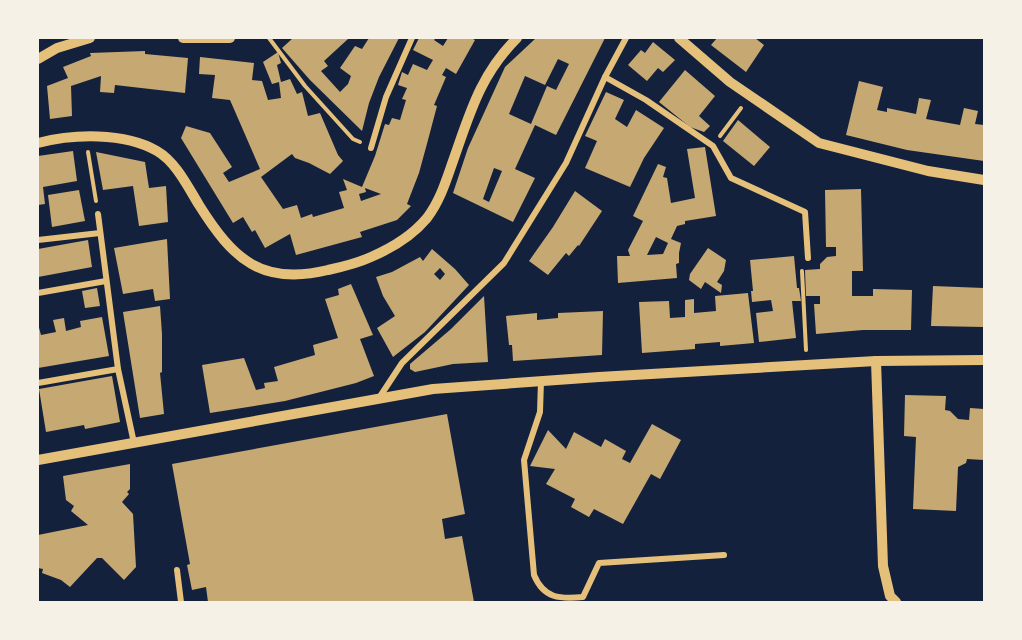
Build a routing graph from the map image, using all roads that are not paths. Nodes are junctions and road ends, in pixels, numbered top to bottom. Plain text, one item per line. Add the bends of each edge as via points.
1 (90, 38) edge
2 (183, 38) edge
3 (230, 38) edge
4 (412, 38) edge
5 (517, 38) edge
6 (626, 38) edge
7 (679, 38) edge
8 (38, 59) edge
9 (605, 77) junction
10 (38, 143) edge
11 (371, 148) road end
12 (984, 180) edge
13 (98, 214) road end
14 (100, 232) junction
15 (38, 240) edge
16 (808, 258) road end
17 (106, 281) junction
18 (38, 293) edge
19 (984, 360) edge
20 (876, 361) junction
21 (118, 369) junction
22 (541, 381) junction
23 (38, 383) edge
24 (379, 398) junction
25 (134, 444) junction
26 (38, 460) edge
27 (724, 555) dead end
28 (177, 570) dead end
29 (181, 603) edge
30 (896, 603) edge

1 - 8 street via 57,48
2 - 3 street
4 - 11 street via 386,97
5 - 10 street via 487,74 439,200 426,219 390,249 366,260 309,275 272,273 253,266 214,227 181,176 159,152 104,138 76,136
6 - 9 street
7 - 12 street via 730,82 819,143 928,171
9 - 16 street via 713,146 731,178 805,212
9 - 24 street via 566,163 504,263 402,363
13 - 14 street
14 - 15 street
14 - 17 street
17 - 18 street
17 - 21 street
19 - 20 street
20 - 22 street
20 - 30 street via 883,566 890,596
21 - 23 street
21 - 25 street
22 - 24 street via 433,389
22 - 27 street via 540,412 524,460 534,576 540,588 555,597 583,597 599,563
24 - 25 street
25 - 26 street
28 - 29 street

